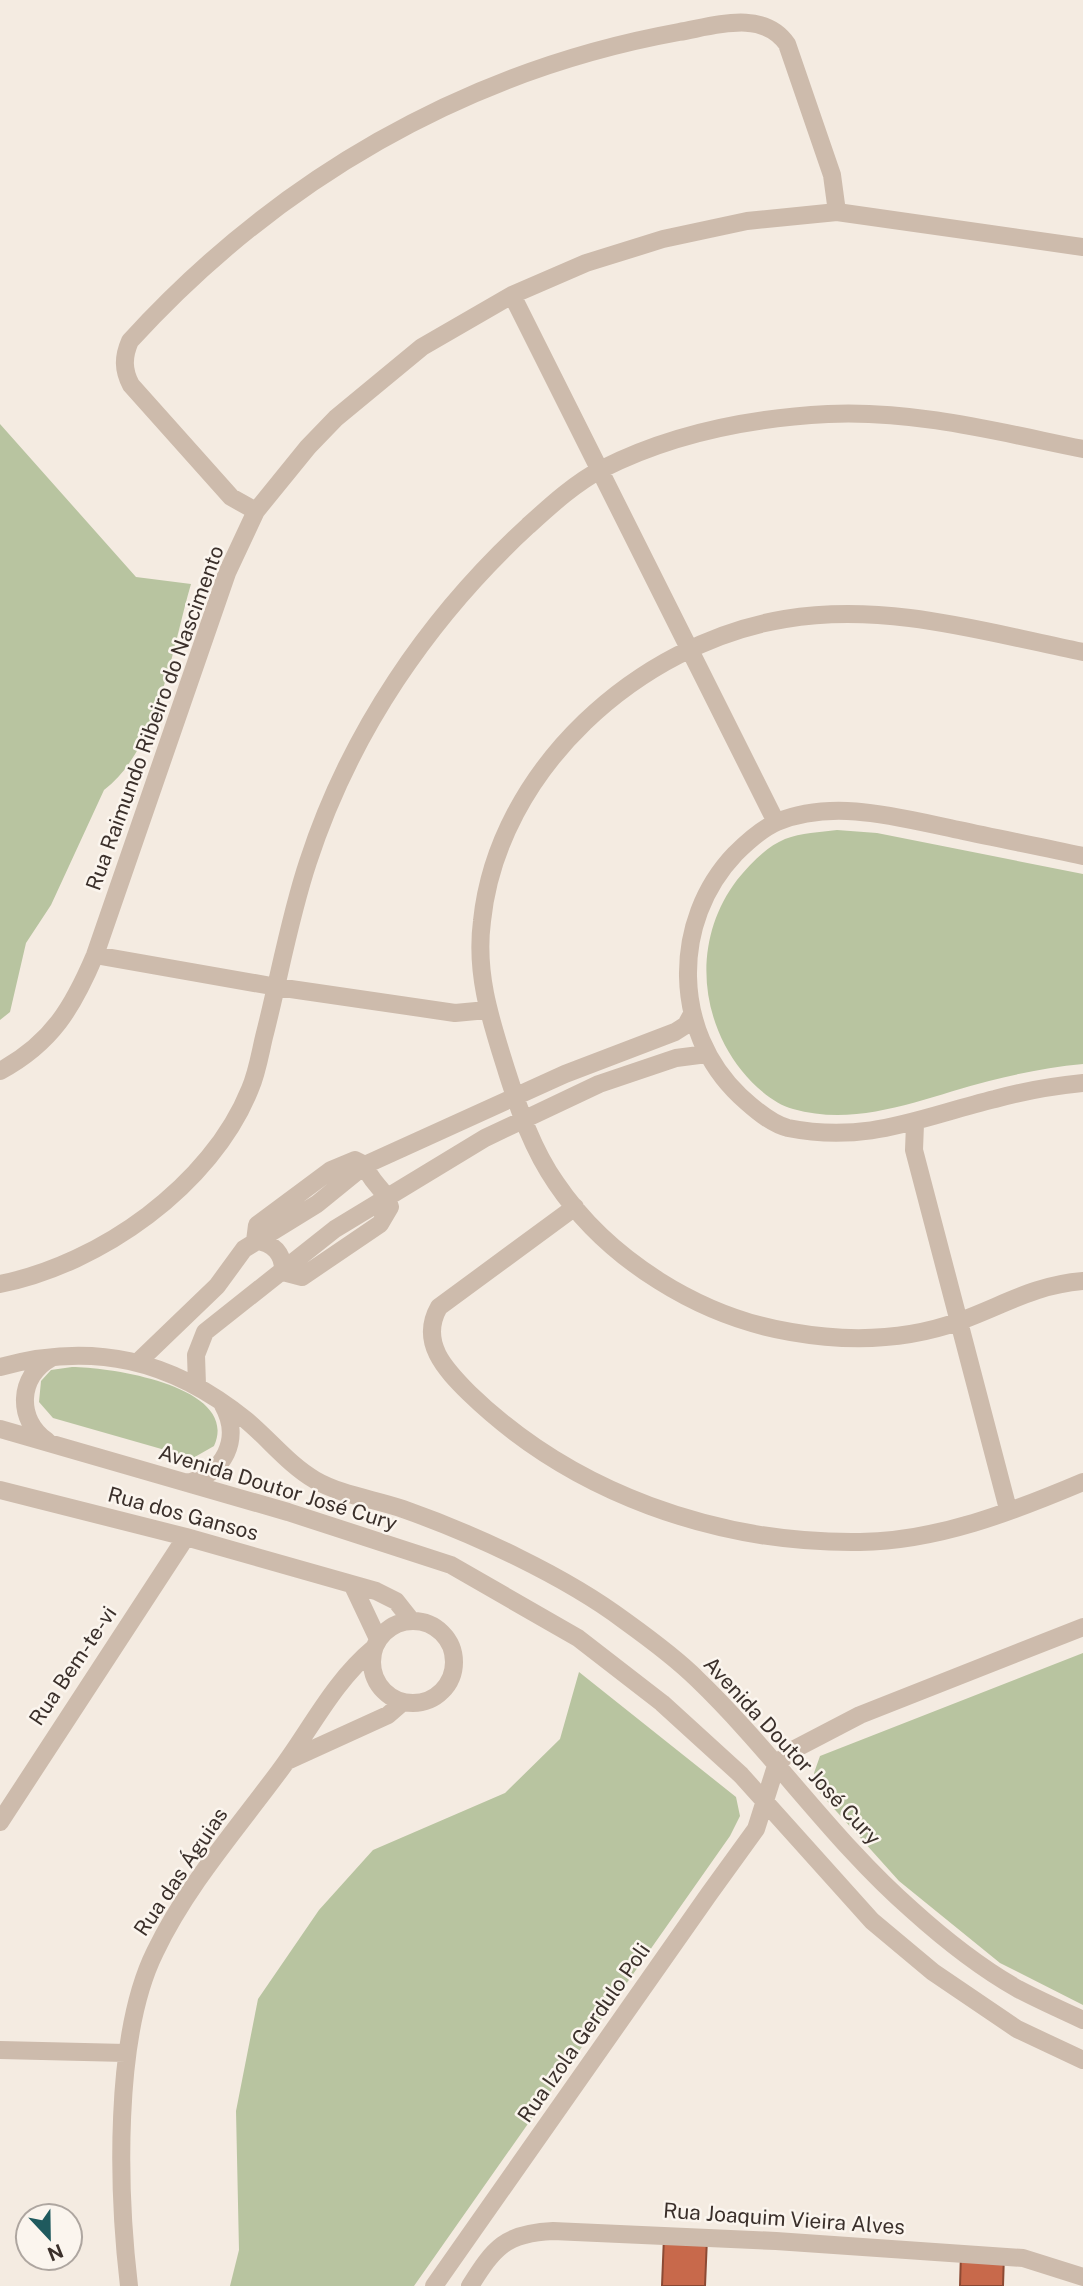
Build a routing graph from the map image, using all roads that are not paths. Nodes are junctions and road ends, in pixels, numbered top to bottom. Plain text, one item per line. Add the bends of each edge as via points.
1 (837, 212) junction
2 (1083, 247) edge
3 (512, 295) junction
4 (1083, 450) edge
5 (600, 470) junction
6 (256, 511) junction
7 (690, 649) junction
8 (1083, 652) edge
9 (776, 822) junction
10 (1083, 856) edge
11 (95, 955) junction
12 (277, 987) junction
13 (486, 1010) junction
14 (692, 1014) junction
15 (707, 1054) junction
16 (0, 1071) edge
17 (1083, 1083) edge
18 (513, 1096) junction
19 (524, 1117) junction
20 (915, 1124) junction
21 (365, 1164) junction
22 (388, 1195) junction
23 (575, 1207) junction
24 (255, 1241) junction
25 (283, 1272) junction
26 (1083, 1281) edge
27 (0, 1284) edge
28 (959, 1321) junction
29 (57, 1356) junction
30 (138, 1362) junction
31 (0, 1367) edge
32 (197, 1385) junction
33 (223, 1405) junction
34 (0, 1429) edge
35 (54, 1444) junction
36 (1083, 1482) edge
37 (187, 1483) junction
38 (0, 1490) edge
39 (1008, 1509) junction
40 (186, 1536) junction
41 (353, 1586) junction
42 (411, 1620) junction
43 (1083, 1627) edge
44 (376, 1644) junction
45 (403, 1702) junction
46 (287, 1761) junction
47 (776, 1766) junction
48 (766, 1802) junction
49 (0, 1822) edge
50 (1083, 2020) edge
51 (0, 2050) edge
52 (127, 2053) junction
53 (1083, 2060) edge
54 (1083, 2277) edge
55 (129, 2286) edge
56 (434, 2286) edge
57 (470, 2286) edge

1 - 2 street, Rua Raimundo Ribeiro do Nascimento
1 - 3 street, Rua Raimundo Ribeiro do Nascimento via 747,222 663,239 586,263
1 - 6 street via 832,175 787,44 774,29 758,23 700,28 604,48 510,78 420,117 337,164 262,216 193,276 125,351 131,385 231,497
3 - 5 street
3 - 6 street, Rua Raimundo Ribeiro do Nascimento via 441,335 367,390 308,447
4 - 5 street via 947,422 831,414 715,430
5 - 7 street
5 - 12 street via 538,517 479,574 426,637 379,706 339,782 308,862
6 - 11 street, Rua Raimundo Ribeiro do Nascimento via 227,573
7 - 8 street via 772,622 875,613
7 - 9 street
7 - 13 street via 636,680 592,716 554,757 520,809 495,866 482,918 480,964
9 - 10 street via 815,813 859,811
9 - 14 street via 729,861 702,904 688,952
11 - 12 street
11 - 16 street, Rua Raimundo Ribeiro do Nascimento via 76,1001 62,1020 30,1052
12 - 13 street via 455,1013
12 - 27 street via 251,1088 221,1139 183,1184 139,1222 90,1252
13 - 18 street
14 - 15 street
14 - 18 street via 676,1032
15 - 19 street via 638,1070
15 - 20 street via 740,1096 785,1127 839,1133
17 - 20 street via 994,1099
18 - 19 street
18 - 21 street
19 - 22 street
19 - 23 street via 545,1164
20 - 28 street via 914,1150
21 - 22 street via 371,1181
21 - 24 street via 317,1204
22 - 25 street via 335,1229
23 - 28 street via 620,1252 671,1288 755,1324 816,1336 877,1338
23 - 39 street via 439,1307 431,1326 439,1360 490,1413 524,1439 623,1496 701,1521 778,1537 896,1541 972,1525
24 - 25 street via 269,1243 279,1252
24 - 30 street via 212,1291
25 - 32 street via 205,1332 196,1355
26 - 28 street via 1030,1290
28 - 39 street
29 - 30 street, Avenida Doutor José Cury via 100,1355
29 - 31 street, Avenida Doutor José Cury
29 - 35 street via 33,1373 24,1403 30,1423
30 - 32 street, Avenida Doutor José Cury
32 - 33 street, Avenida Doutor José Cury
33 - 37 street via 231,1435 225,1457 209,1475
33 - 47 street, Avenida Doutor José Cury via 325,1486 401,1508 474,1537 623,1619 696,1678
34 - 35 street, Avenida Doutor José Cury
35 - 37 street, Avenida Doutor José Cury
36 - 39 street
37 - 48 street, Avenida Doutor José Cury via 451,1565 578,1638 662,1703
38 - 40 street, Rua dos Gansos
40 - 41 street, Rua dos Gansos
40 - 49 street, Rua Bem-te-vi
41 - 42 street, Rua dos Gansos via 396,1601
41 - 44 street
42 - 44 street via 398,1623
42 - 45 street via 436,1627 452,1646 454,1659 448,1684 439,1693 428,1700
43 - 47 street via 860,1716 789,1752
44 - 45 street via 374,1675 390,1696
44 - 46 street, Rua das Águias via 330,1695
45 - 46 street via 388,1715
46 - 52 street, Rua das Águias via 164,1934 144,1980
47 - 48 street, Rua Izola Gerdulo Poli
47 - 50 street, Avenida Doutor José Cury via 911,1910 1016,1988
48 - 53 street, Avenida Doutor José Cury via 872,1921 933,1972 1017,2029
48 - 56 street, Rua Izola Gerdulo Poli via 744,1849
51 - 52 street
52 - 55 street, Rua das Águias via 121,2219
54 - 57 street, Rua Joaquim Vieira Alves via 1023,2258 629,2233 523,2233 500,2244

